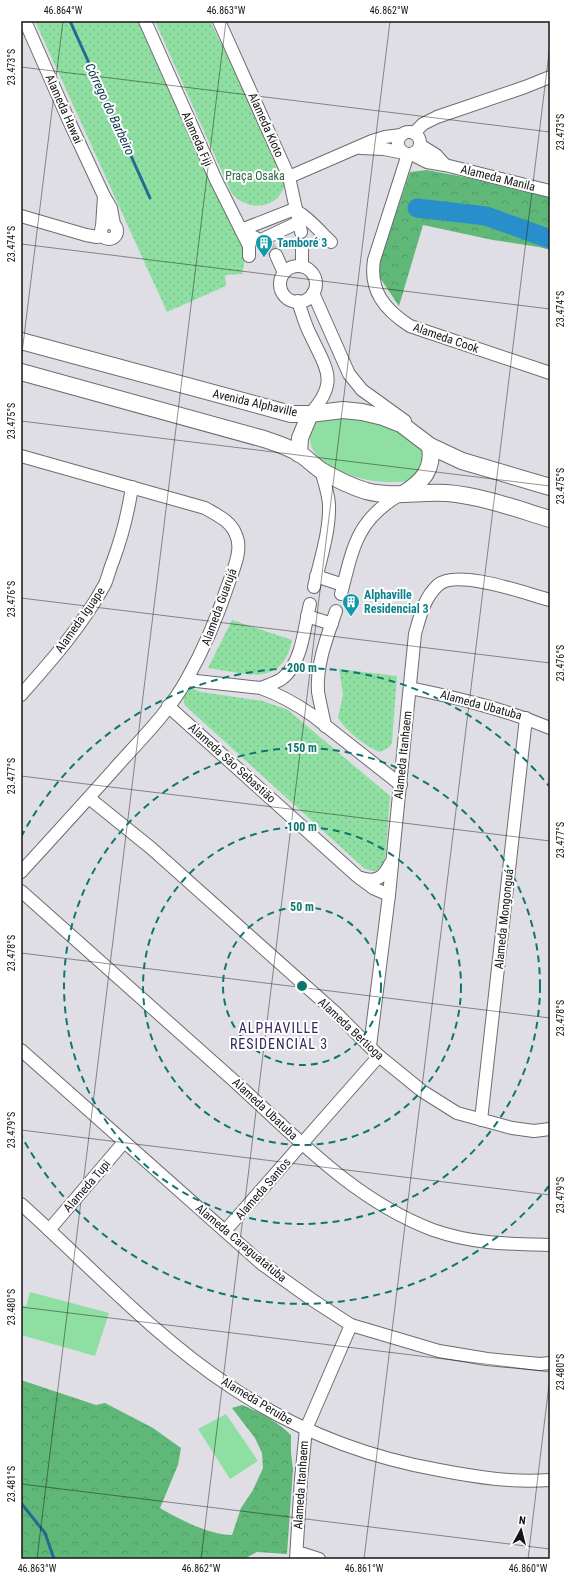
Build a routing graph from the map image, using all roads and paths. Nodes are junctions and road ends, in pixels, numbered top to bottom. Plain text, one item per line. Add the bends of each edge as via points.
1 (23, 21) edge
2 (145, 21) edge
3 (222, 22) edge
4 (550, 77) edge
5 (550, 86) edge
6 (525, 87) junction
7 (401, 135) junction
8 (418, 139) junction
9 (356, 148) junction
10 (408, 153) junction
11 (445, 165) junction
12 (289, 177) junction
13 (550, 190) edge
14 (295, 210) junction
15 (21, 216) edge
16 (241, 230) junction
17 (331, 242) dead end
18 (302, 245) dead end
19 (276, 255) tunnel mouth
20 (249, 256) dead end
21 (302, 266) junction
22 (284, 273) junction
23 (313, 293) junction
24 (298, 301) junction
25 (21, 341) edge
26 (21, 372) edge
27 (550, 372) edge
28 (310, 414) junction
29 (430, 446) junction
30 (299, 454) junction
31 (21, 456) edge
32 (321, 470) junction
33 (132, 487) junction
34 (550, 487) edge
35 (401, 494) junction
36 (550, 519) edge
37 (550, 600) edge
38 (310, 604) dead end
39 (336, 611) dead end
40 (307, 616) junction
41 (332, 624) junction
42 (187, 680) junction
43 (261, 688) junction
44 (410, 688) junction
45 (21, 695) edge
46 (168, 706) junction
47 (526, 718) junction
48 (325, 726) junction
49 (550, 728) edge
50 (401, 785) junction
51 (89, 798) junction
52 (392, 859) junction
53 (21, 872) edge
54 (360, 878) junction
55 (21, 891) edge
56 (389, 895) junction
57 (370, 1046) junction
58 (21, 1050) edge
59 (379, 1056) junction
60 (481, 1120) junction
61 (550, 1129) edge
62 (124, 1142) junction
63 (302, 1144) junction
64 (21, 1204) edge
65 (49, 1230) junction
66 (226, 1231) junction
67 (550, 1245) edge
68 (351, 1325) junction
69 (550, 1363) edge
70 (306, 1429) junction
71 (550, 1480) edge
72 (296, 1556) edge
73 (319, 1559) edge

1 - 15 street, Alameda Hawai via 111,208 105,229 93,237
2 - 16 street, Alameda Fiji
3 - 12 street, Alameda Kioto
4 - 6 street
5 - 6 street
6 - 8 street via 430,121
7 - 8 street via 406,132
7 - 9 street via 385,137
7 - 10 street via 398,145
8 - 10 street via 418,150
8 - 11 street, Alameda Manila
9 - 10 street, Alameda Manila
9 - 12 street
10 - 11 street, Alameda Manila via 427,162
10 - 27 street, Alameda Cook via 378,245 372,272 385,305 396,317 410,326
11 - 13 street, Alameda Manila
12 - 14 street, Alameda Kioto
14 - 16 street
14 - 16 street, Alameda Kioto via 300,227 263,241
14 - 17 street via 305,216
16 - 20 street, Alameda Fiji via 249,246
18 - 21 street
19 - 22 street
21 - 22 street via 292,267
21 - 23 street via 312,272 315,288
22 - 24 street via 280,283 284,294 287,298
23 - 24 street
23 - 29 street via 348,374 362,390 420,433
24 - 28 street via 328,381 321,402
25 - 28 main road, Avenida Alphaville via 278,411
26 - 30 main road via 246,433 283,445
28 - 29 main road, Avenida Alphaville via 344,410 383,417 400,424
28 - 30 main road via 300,438
29 - 34 main road, Avenida Alphaville via 462,461
29 - 35 main road via 430,460 425,476 413,488
30 - 32 main road
31 - 33 street, Alameda Guarujá
32 - 35 main road via 348,485 367,491
32 - 35 street via 327,489 328,523 315,582 342,590 360,532 372,515
33 - 42 street, Alameda Guarujá via 205,508 232,526 237,537 238,551 218,617
33 - 45 street, Alameda Iguape via 119,543 105,583 83,619
35 - 36 main road via 449,493
37 - 44 street, Alameda Itanhaem via 490,583 465,579 447,580 439,584 428,596 421,611 415,634
38 - 40 street
39 - 41 street
40 - 41 street
40 - 43 street via 295,663 283,678
41 - 48 street via 318,676 318,692
42 - 43 street
42 - 46 street, Alameda Guarujá
43 - 48 street via 299,706
44 - 47 street, Alameda Ubatuba via 458,698
44 - 50 street, Alameda Itanhaem
46 - 51 street, Alameda Guarujá via 146,736
46 - 54 street, Alameda São Sebastião
47 - 49 street, Alameda Ubatuba
47 - 60 street, Alameda Mongonguá
48 - 50 street
50 - 52 street, Alameda Itanhaem
51 - 53 street, Alameda Guarujá
51 - 57 street, Alameda Bertioga via 151,848
52 - 54 street via 385,875 380,878
52 - 56 street, Alameda Itanhaem
54 - 56 street, Alameda São Sebastião via 373,888
55 - 63 street, Alameda Ubatuba
56 - 57 street, Alameda Itanhaem
57 - 59 street, Alameda Bertioga
58 - 62 street, Alameda Caraguatatuba
59 - 60 street, Alameda Bertioga via 422,1092 457,1113
59 - 63 street, Alameda Santos
60 - 61 street, Alameda Bertioga via 534,1131
62 - 65 street, Alameda Tupi
62 - 66 street, Alameda Caraguatatuba
63 - 66 street, Alameda Santos
63 - 67 street, Alameda Ubatuba via 363,1193 398,1215 434,1230 492,1244
64 - 65 street, Alameda Peruíbe
65 - 70 street, Alameda Peruíbe via 133,1308 193,1359 230,1387
66 - 68 street, Alameda Caraguatatuba via 262,1264
68 - 69 street, Alameda Caraguatatuba via 439,1351 487,1359
68 - 70 street, Alameda Itanhaem
70 - 71 street, Alameda Peruíbe via 360,1451 414,1466 478,1477
70 - 72 street, Alameda Itanhaem
72 - 73 street

